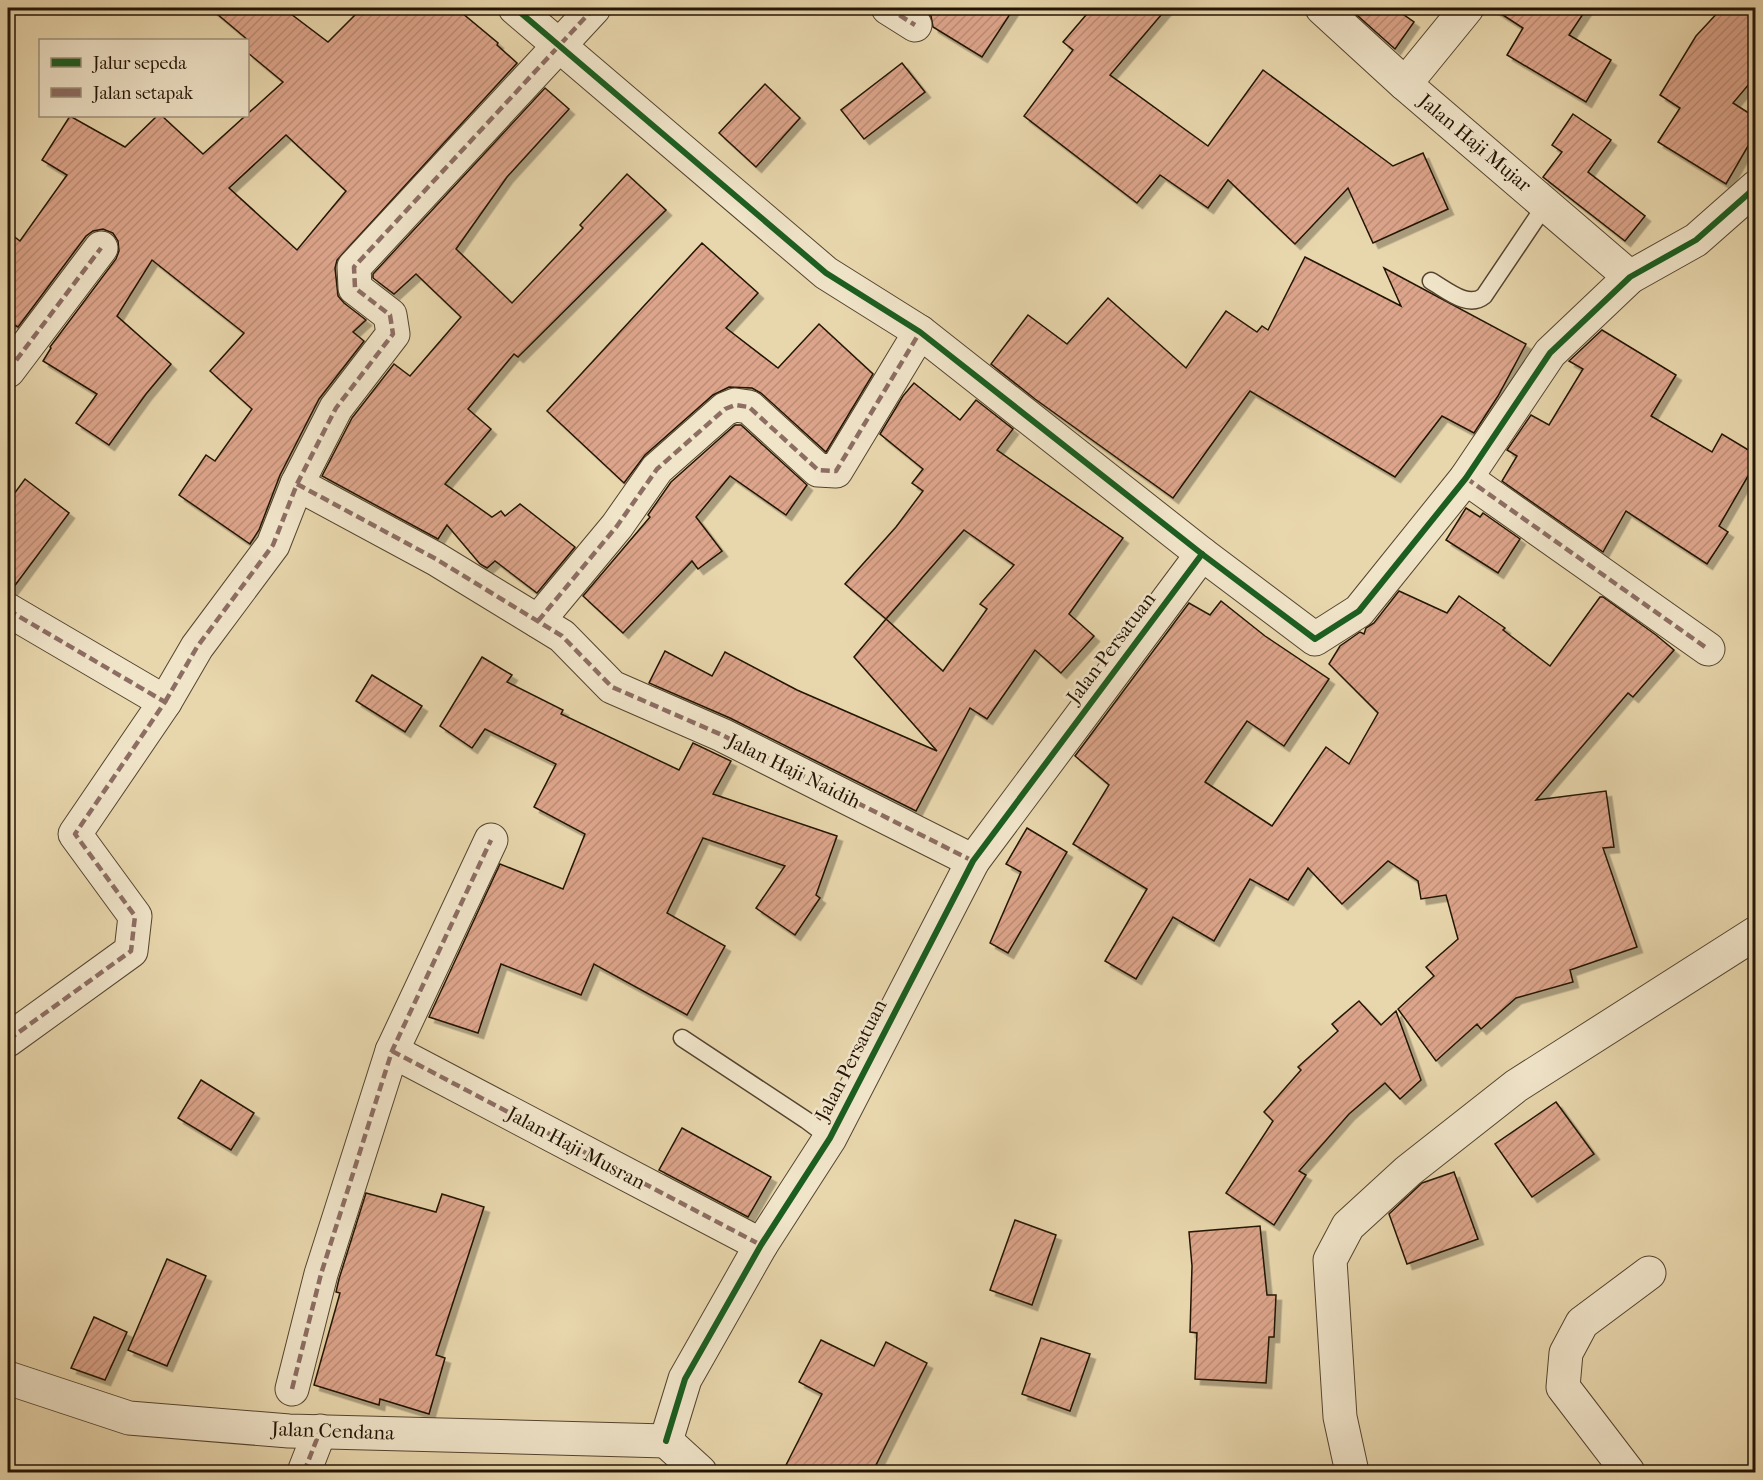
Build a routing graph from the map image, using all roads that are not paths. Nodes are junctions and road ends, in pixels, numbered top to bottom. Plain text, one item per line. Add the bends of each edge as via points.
1 (515, 8) edge
2 (594, 8) edge
3 (1322, 8) edge
4 (1467, 8) edge
5 (560, 45) junction
6 (1405, 84) junction
7 (1755, 187) edge
8 (1546, 204) junction
9 (101, 248) dead end
10 (1630, 277) junction
11 (1431, 281) dead end
12 (920, 332) junction
13 (8, 371) edge
14 (1466, 478) junction
15 (297, 484) junction
16 (1202, 554) junction
17 (8, 610) edge
18 (538, 621) junction
19 (1708, 649) dead end
20 (165, 702) junction
21 (491, 840) dead end
22 (974, 861) junction
23 (1755, 933) edge
24 (682, 1038) dead end
25 (8, 1040) edge
26 (392, 1051) junction
27 (830, 1138) junction
28 (761, 1245) junction
29 (1649, 1273) dead end
30 (8, 1378) edge
31 (292, 1389) dead end
32 (320, 1431) junction
33 (666, 1441) junction
34 (304, 1473) edge
35 (700, 1473) edge
36 (1352, 1473) edge
37 (1628, 1473) edge

1 - 5 street
2 - 5 street
3 - 6 street, Jalan Haji Mujar
4 - 6 street
5 - 12 street via 826,273
5 - 15 street via 354,267 355,288 390,315 393,334 336,408
6 - 8 street, Jalan Haji Mujar
7 - 10 street via 1696,240
8 - 10 street, Jalan Haji Mujar
8 - 11 lane via 1477,302 1467,301
9 - 13 street
10 - 14 street via 1550,353
12 - 16 street
12 - 18 street via 837,471 818,470 749,407 735,405 725,409 657,469
14 - 16 street via 1359,611 1315,639
14 - 19 street
15 - 18 street via 436,559
15 - 20 street via 273,545 197,647
16 - 22 street, Jalan Persatuan
17 - 20 street
18 - 22 street, Jalan Haji Naidih via 562,636 612,687 722,735
20 - 25 street via 75,834 135,916 131,951
21 - 26 street
22 - 27 street, Jalan Persatuan
23 - 36 street via 1516,1086 1408,1171 1348,1226 1330,1260 1340,1417
24 - 27 lane
26 - 28 street, Jalan Haji Musran
26 - 31 street via 321,1274
27 - 28 street, Jalan Persatuan
28 - 33 street, Jalan Persatuan via 685,1379
29 - 37 street via 1582,1323 1566,1353 1563,1387
30 - 32 street, Jalan Cendana via 129,1418
32 - 33 street, Jalan Cendana
32 - 34 street
33 - 35 street

